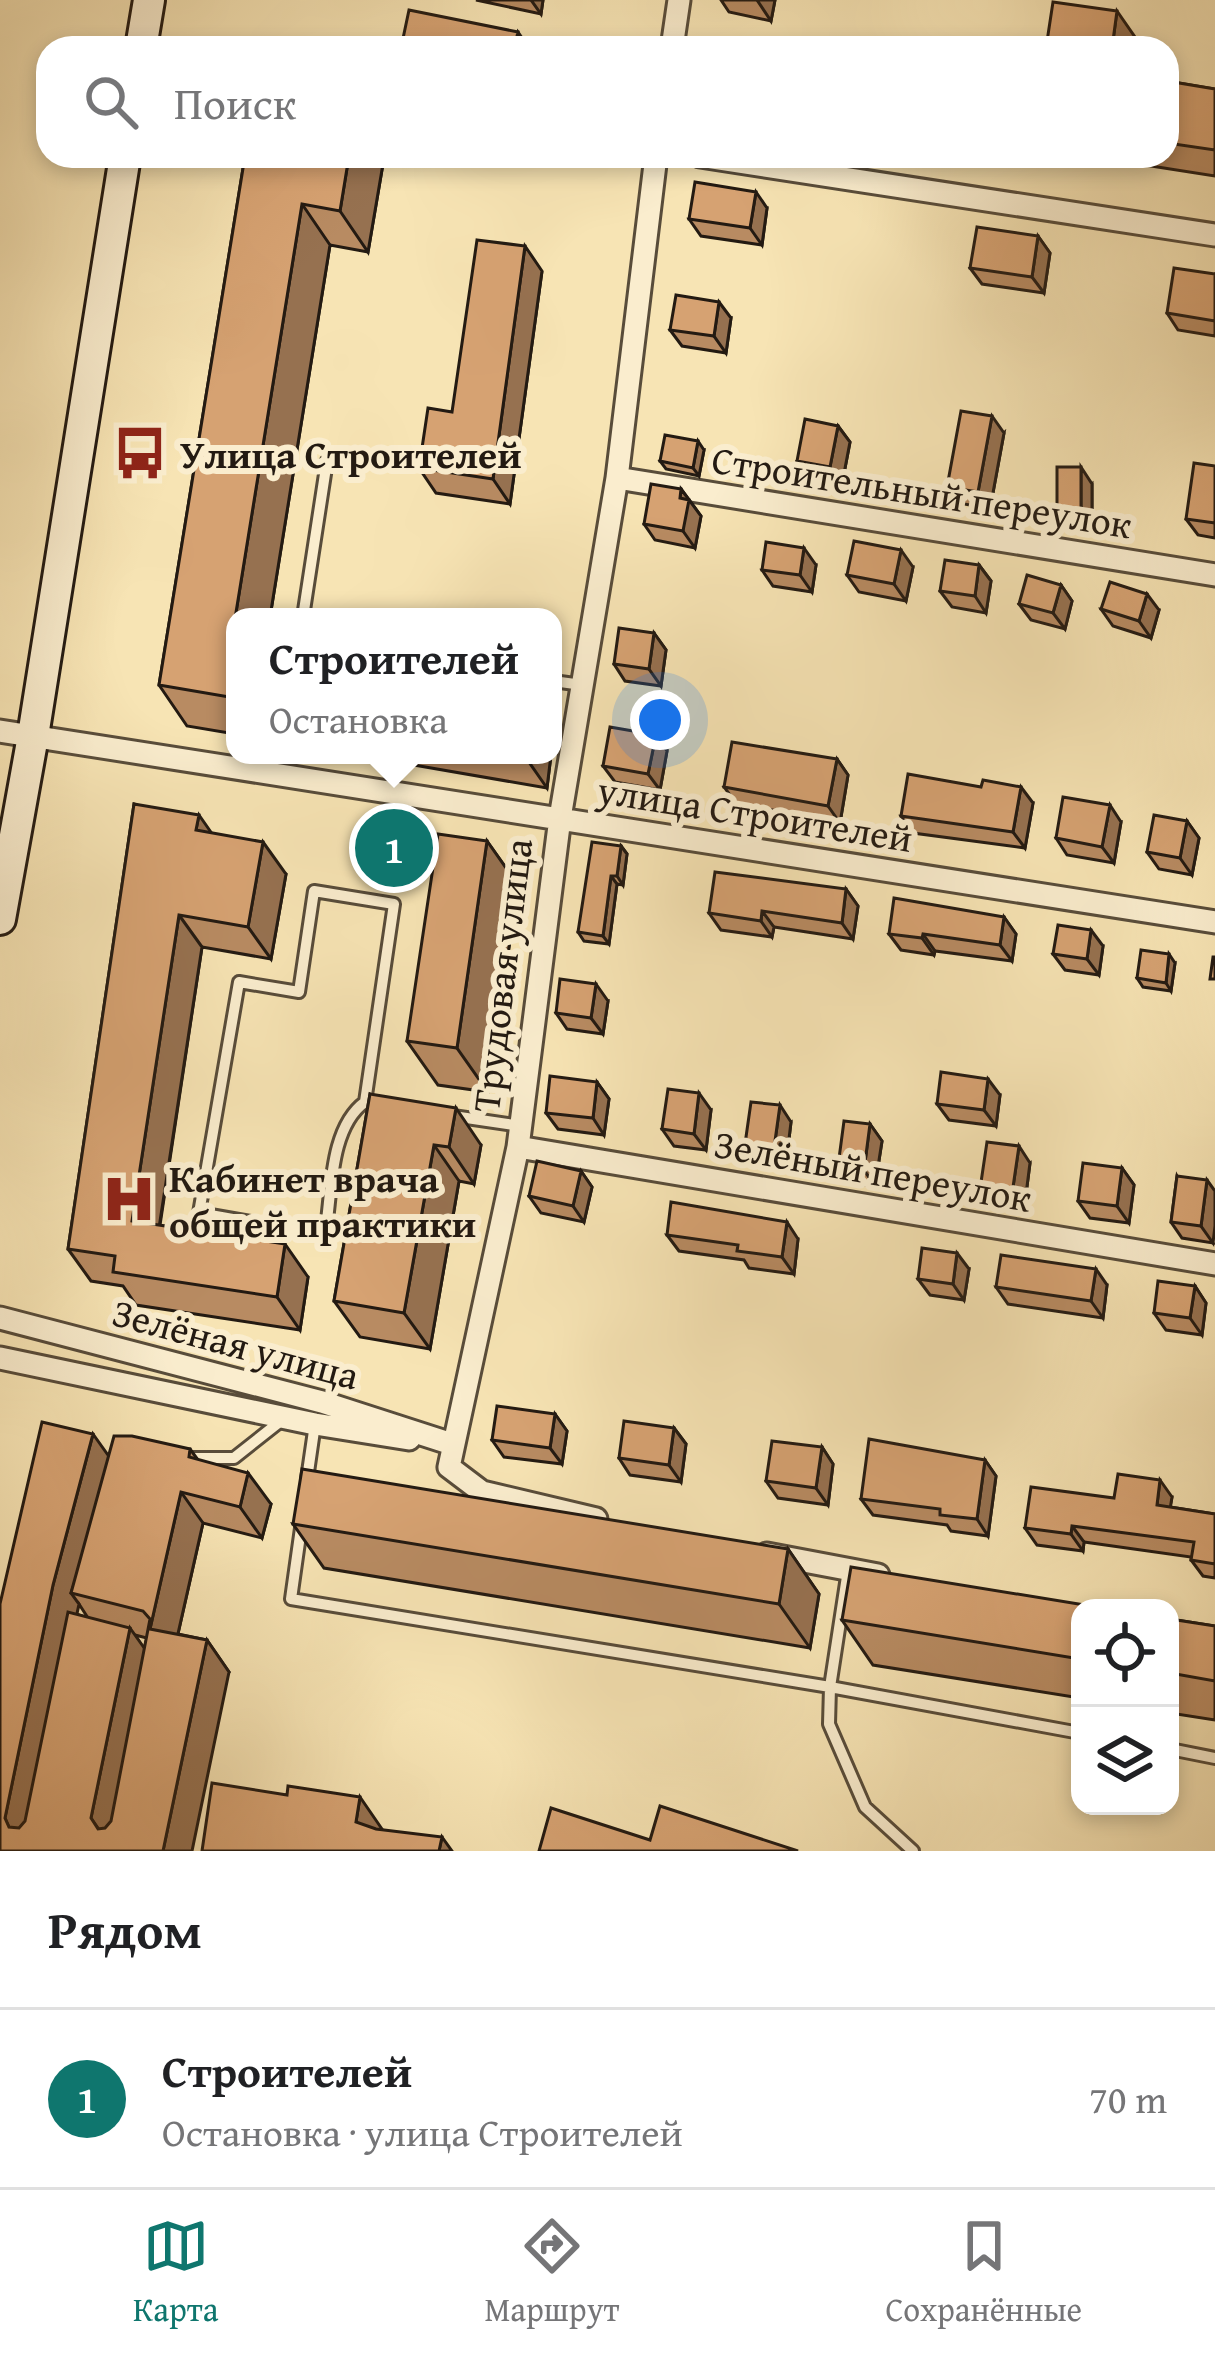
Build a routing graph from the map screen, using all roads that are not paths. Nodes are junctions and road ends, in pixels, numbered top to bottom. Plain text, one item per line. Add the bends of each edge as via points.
1 (149, 0) edge
2 (679, 0) edge
3 (144, 36) edge
4 (673, 36) edge
5 (122, 168) edge
6 (655, 168) edge
7 (778, 168) edge
8 (1215, 235) edge
9 (327, 461) dead end
10 (617, 478) junction
11 (1215, 574) edge
12 (304, 608) edge
13 (562, 682) edge
14 (582, 685) junction
15 (0, 731) edge
16 (33, 736) junction
17 (560, 818) junction
18 (0, 919) edge
19 (1215, 922) edge
20 (365, 1102) junction
21 (388, 1106) edge
22 (432, 1112) edge
23 (520, 1137) junction
24 (1215, 1264) edge
25 (0, 1318) edge
26 (0, 1358) edge
27 (285, 1418) junction
28 (315, 1424) junction
29 (452, 1444) junction
30 (170, 1458) edge
31 (306, 1490) edge
32 (303, 1512) edge
33 (609, 1522) edge
34 (746, 1550) edge
35 (848, 1570) junction
36 (895, 1578) edge
37 (830, 1687) junction
38 (1071, 1731) edge
39 (1179, 1751) edge
40 (1215, 1758) edge
41 (913, 1851) edge

1 - 3 street
2 - 4 street
5 - 16 street
6 - 10 street, Трудовая улица
7 - 8 street
9 - 12 lane
10 - 11 street, Строительный переулок
10 - 14 street, Трудовая улица
13 - 14 lane
14 - 17 street, Трудовая улица
15 - 16 street, улица Строителей
16 - 17 street, улица Строителей
16 - 18 street
17 - 19 street, улица Строителей
17 - 23 street, Трудовая улица
20 - 20 lane via 342,1134 325,1235 199,1213 239,982 298,992 314,891 394,904
20 - 21 lane
22 - 23 lane
23 - 24 street, Зелёный переулок
23 - 29 street, Трудовая улица
25 - 29 street, Зелёная улица
26 - 27 street, Зелёная улица
27 - 28 street, Зелёная улица
27 - 30 lane via 234,1458
28 - 29 street, Зелёная улица
28 - 31 lane
29 - 33 street via 449,1467 482,1492
32 - 37 lane via 291,1599
34 - 35 street
35 - 36 street
35 - 37 lane
37 - 38 lane
37 - 41 lane via 829,1724 865,1807
39 - 40 lane

